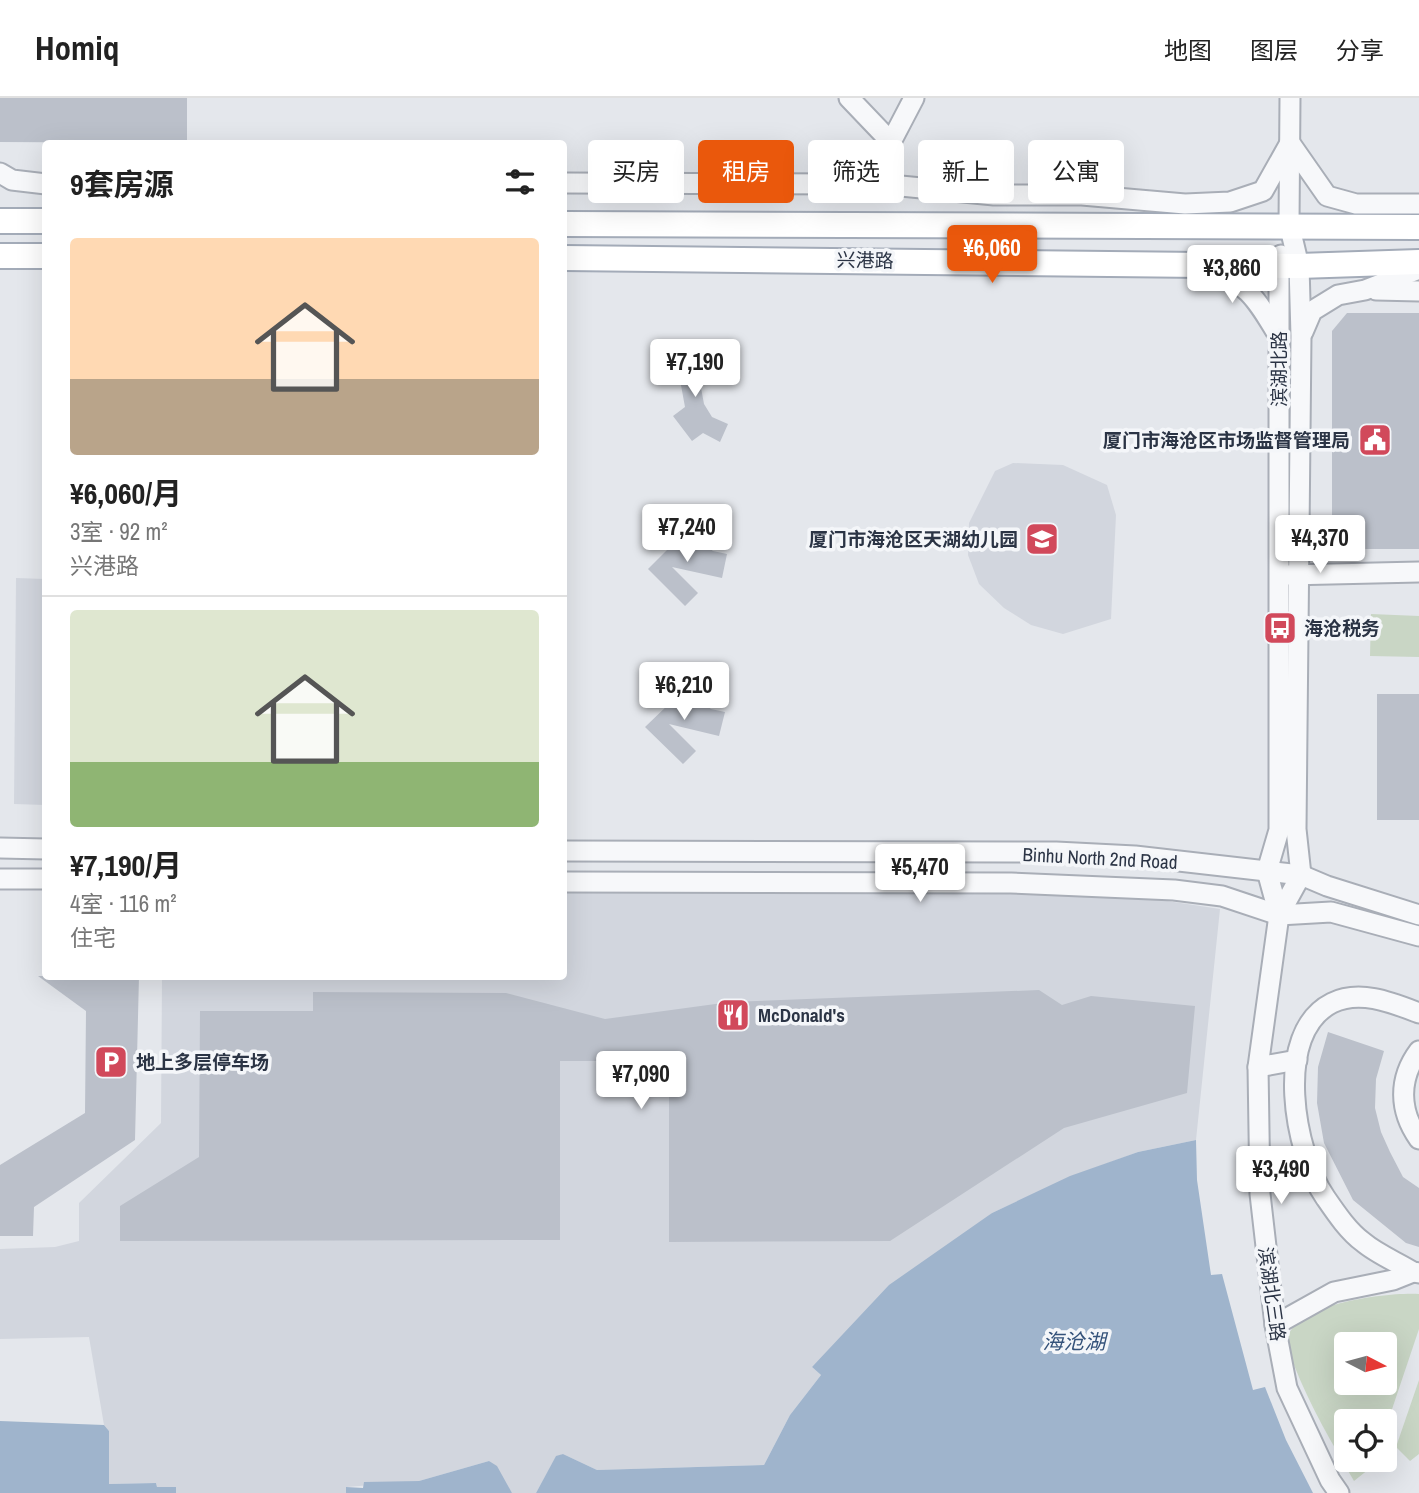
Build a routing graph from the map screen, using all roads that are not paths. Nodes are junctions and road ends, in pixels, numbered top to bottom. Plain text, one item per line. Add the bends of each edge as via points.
1 (849, 98) edge
2 (914, 98) edge
3 (1290, 98) edge
4 (889, 140) edge
5 (892, 140) edge
6 (1290, 143) junction
7 (0, 173) edge
8 (567, 183) edge
9 (42, 184) edge
10 (808, 184) edge
11 (904, 186) edge
12 (1028, 195) edge
13 (1124, 199) edge
14 (1118, 203) edge
15 (1419, 206) edge
16 (0, 221) edge
17 (42, 221) edge
18 (567, 224) edge
19 (1216, 225) junction
20 (1289, 225) junction
21 (1419, 227) edge
22 (0, 256) edge
23 (42, 256) edge
24 (567, 258) edge
25 (1419, 262) edge
26 (1190, 265) junction
27 (1289, 265) junction
28 (1419, 269) edge
29 (1365, 290) junction
30 (1419, 290) edge
31 (1279, 336) junction
32 (1301, 336) junction
33 (1419, 572) edge
34 (1300, 574) junction
35 (1280, 575) junction
36 (0, 848) edge
37 (42, 849) edge
38 (567, 851) edge
39 (1267, 871) junction
40 (1301, 875) junction
41 (0, 879) edge
42 (42, 879) edge
43 (567, 882) edge
44 (1279, 915) junction
45 (1419, 915) edge
46 (1419, 936) edge
47 (1419, 1013) edge
48 (1419, 1051) edge
49 (1297, 1060) junction
50 (1258, 1067) junction
51 (1419, 1139) edge
52 (1416, 1272) edge
53 (1275, 1325) junction
54 (1339, 1493) edge

1 - 4 street
2 - 5 street
3 - 6 street, 滨湖北路
6 - 13 street via 1263,191 1230,202
6 - 15 street via 1327,196 1356,204
6 - 20 street, 滨湖北路
7 - 9 street via 12,180
8 - 10 street
11 - 12 street
14 - 19 street
16 - 17 main road
18 - 19 main road, 兴港路
19 - 20 main road, 兴港路
20 - 21 main road, 兴港路
20 - 27 street, 滨湖北路
22 - 23 main road
24 - 26 main road, 兴港路
25 - 27 main road, 兴港路
26 - 27 main road, 兴港路
26 - 31 street via 1227,275 1257,299
27 - 31 street, 滨湖北路
27 - 32 street, 滨湖北路
28 - 29 street
29 - 30 street
29 - 32 street via 1338,295 1312,311
31 - 35 street, 滨湖北路
32 - 34 street, 滨湖北路
33 - 34 street
34 - 35 street
34 - 40 street, 滨湖北路 via 1296,830
35 - 39 street, 滨湖北路 via 1279,830
36 - 37 street
38 - 39 street, Binhu North 2nd Road via 1056,852
39 - 40 street, Binhu North 2nd Road
39 - 44 street
40 - 44 street
40 - 45 street, Binhu North 2nd Road
41 - 42 street
43 - 44 street, Binhu North 2nd Road via 1011,884 1174,890 1222,896
44 - 46 street via 1331,912
44 - 50 street, 滨湖北三路
47 - 49 street via 1382,999 1332,1002 1304,1035
48 - 51 street via 1404,1083 1404,1105
49 - 50 street
49 - 52 street via 1294,1106 1302,1146 1323,1195 1363,1242
50 - 53 street, 滨湖北三路 via 1260,1194
52 - 53 street via 1334,1292
53 - 54 street, 滨湖北三路 via 1287,1388

